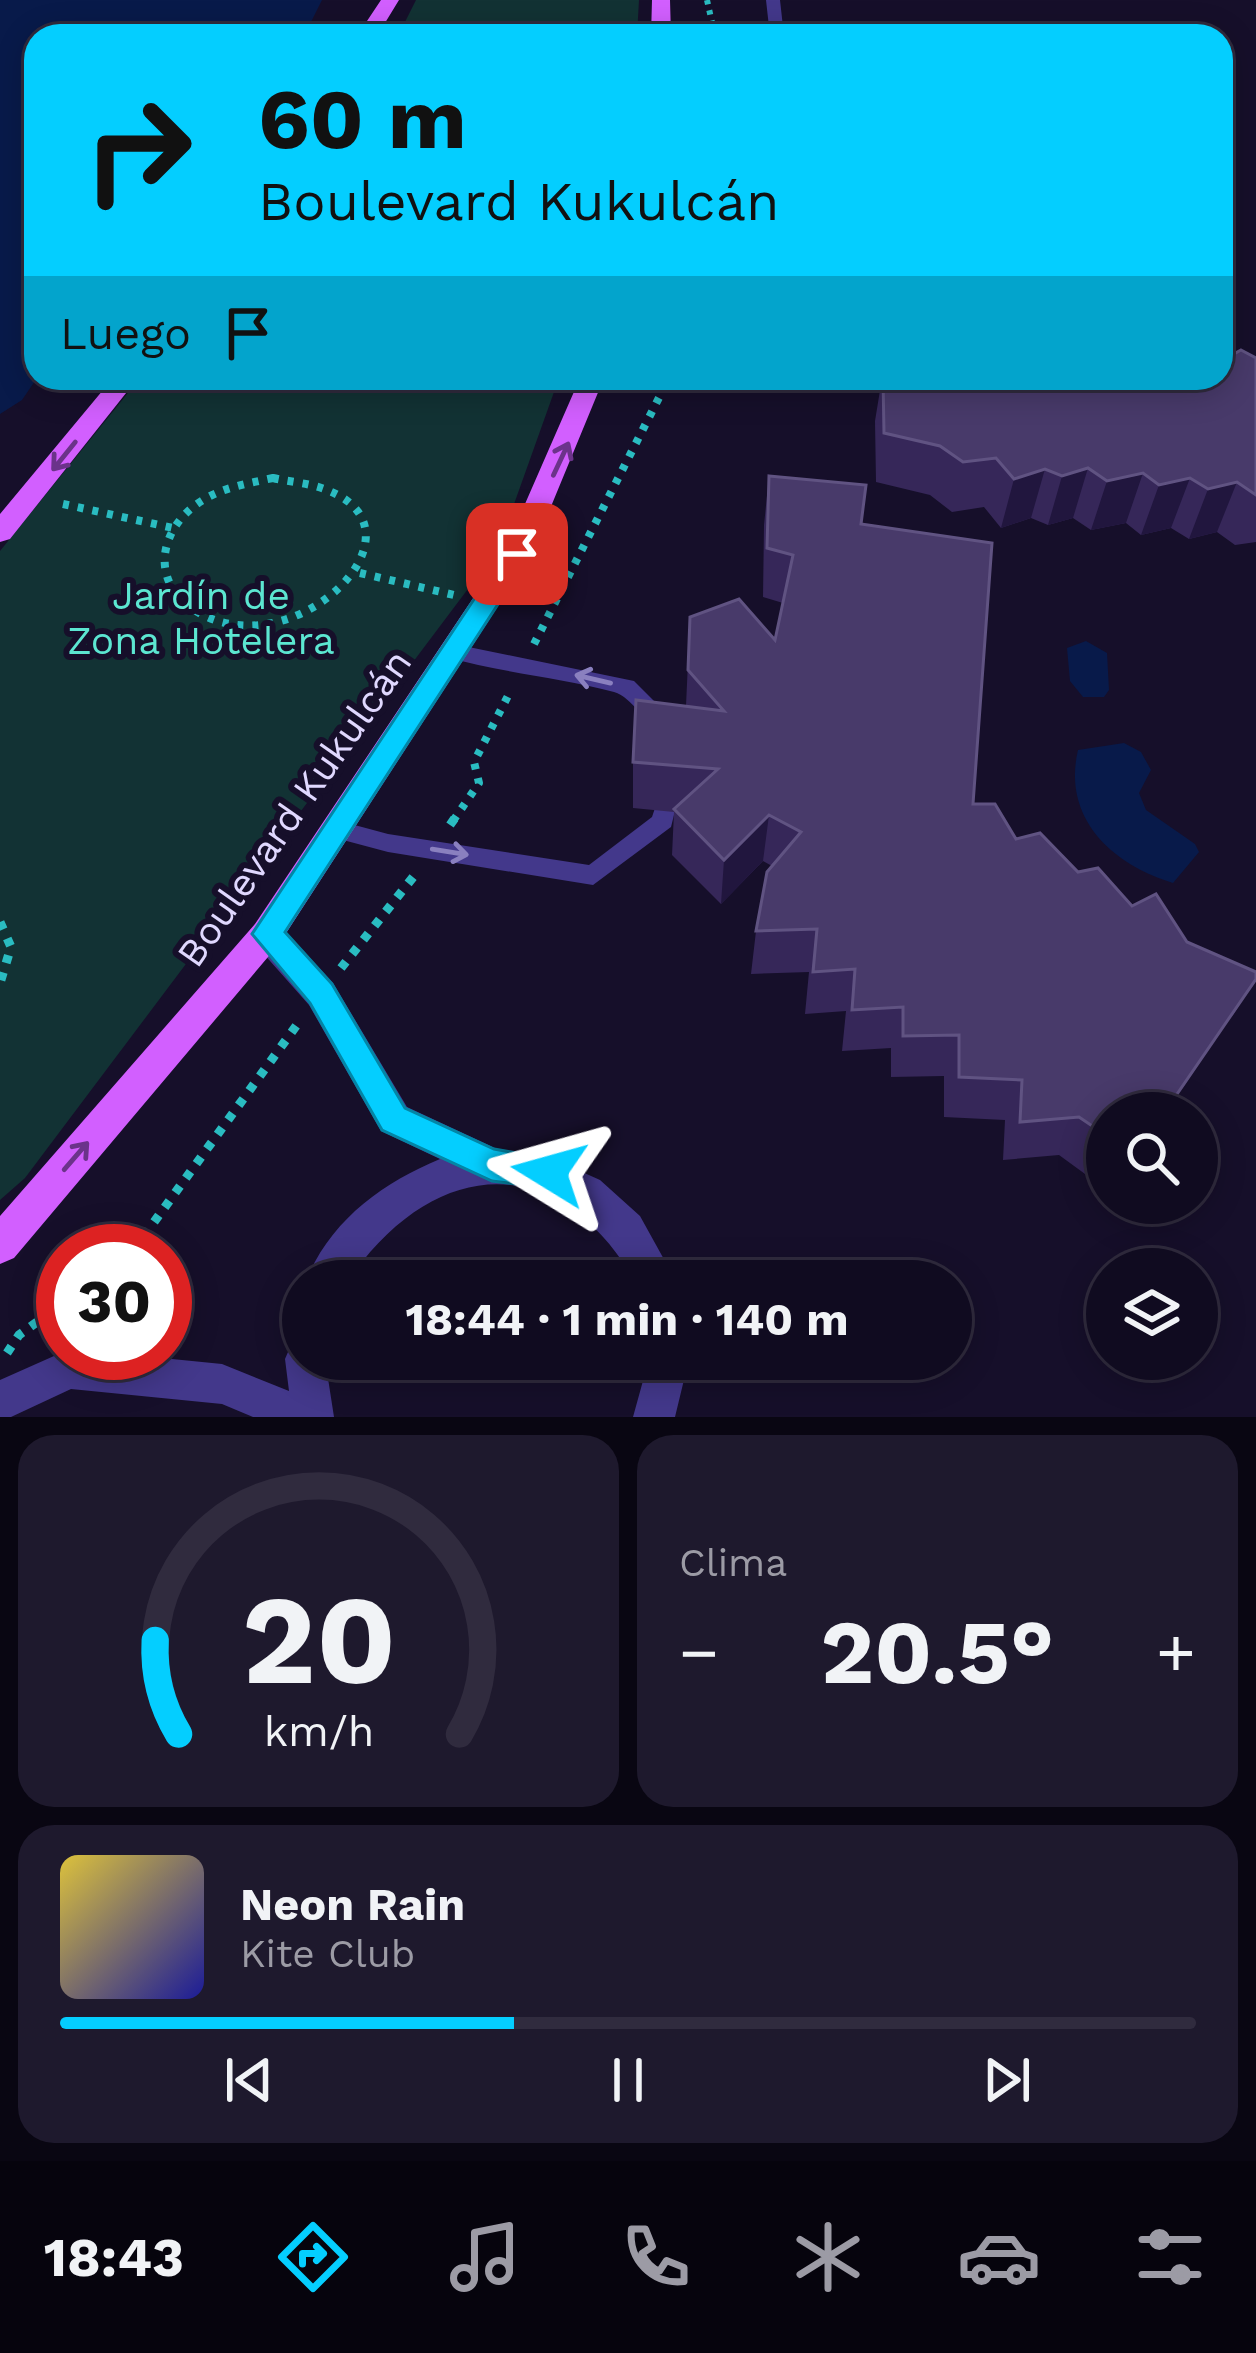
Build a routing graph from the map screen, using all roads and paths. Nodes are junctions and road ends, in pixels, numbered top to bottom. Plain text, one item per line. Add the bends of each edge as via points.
1 (116, 390) edge
2 (587, 390) edge
3 (31, 496) junction
4 (173, 528) junction
5 (0, 532) edge
6 (360, 573) junction
7 (485, 602) junction
8 (454, 652) junction
9 (668, 739) edge
10 (664, 811) edge
11 (336, 829) junction
12 (0, 922) edge
13 (267, 934) junction
14 (0, 983) edge
15 (492, 1165) junction
16 (0, 1245) edge
17 (336, 1260) edge
18 (648, 1260) edge
19 (36, 1323) edge
20 (0, 1364) edge
21 (308, 1380) edge
22 (664, 1380) edge
23 (0, 1401) edge
24 (303, 1417) edge
25 (313, 1417) edge
26 (654, 1417) edge

1 -> 3 main road
7 -> 2 main road, Boulevard Kukulcán via 517,554
3 - 4 path
3 - 5 main road
4 - 6 path via 198,503 233,486 311,481 342,494 363,516 370,544
4 - 6 path via 161,556 166,584 185,608 217,622 299,618 335,599
6 - 7 path
7 - 8 main road, Boulevard Kukulcán
9 -> 8 lane via 668,727 627,687
8 - 11 main road, Boulevard Kukulcán
11 -> 10 lane via 593,875 663,821
11 - 13 main road, Boulevard Kukulcán
12 - 14 path via 10,947
13 - 15 street via 321,994 394,1119
16 -> 13 main road, Boulevard Kukulcán
15 - 17 street via 437,1175 387,1202
15 - 18 street via 549,1172 600,1198
19 - 20 path
21 - 25 street
22 - 26 street
23 - 24 street via 70,1369 222,1384

